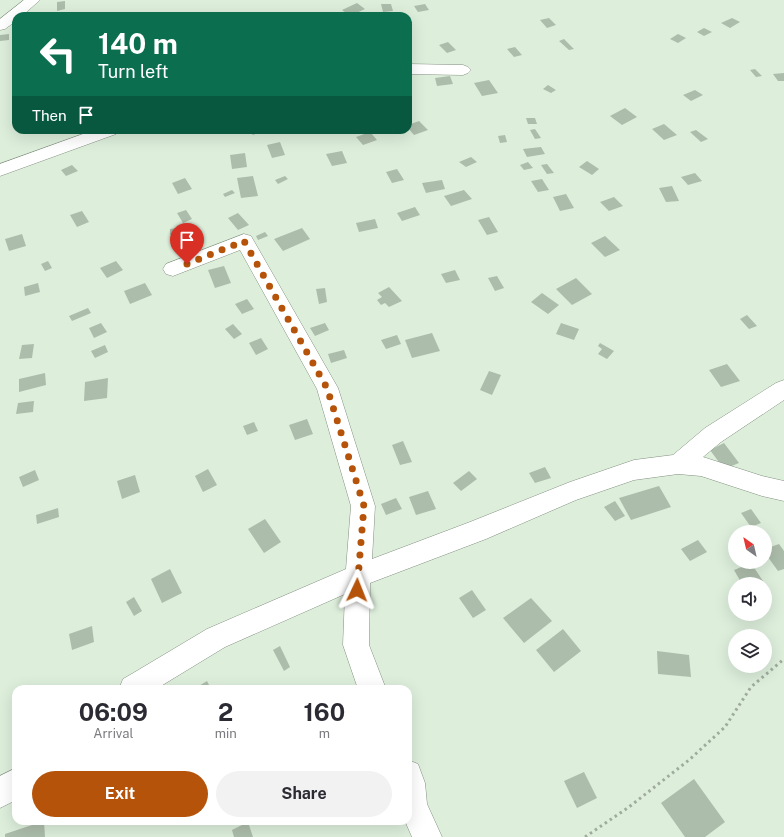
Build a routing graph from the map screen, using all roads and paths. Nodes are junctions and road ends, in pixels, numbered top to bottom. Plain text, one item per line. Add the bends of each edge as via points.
1 (33, 0) edge
2 (18, 12) edge
3 (12, 17) edge
4 (0, 26) edge
5 (412, 70) edge
6 (463, 70) dead end
7 (99, 134) edge
8 (0, 170) edge
9 (173, 269) dead end
10 (784, 389) edge
11 (678, 464) junction
12 (784, 491) edge
13 (358, 576) junction
14 (784, 659) edge
15 (138, 685) edge
16 (371, 685) edge
17 (12, 785) edge
18 (0, 794) edge
19 (412, 805) edge
20 (427, 837) edge
21 (585, 837) edge

1 - 2 street
3 - 4 street
5 - 6 street
7 - 8 street
9 - 13 street via 244,241 327,388 364,506
10 - 11 street via 713,436
11 - 12 street via 701,466
11 - 13 street via 634,470 570,492
13 - 15 street via 216,638
13 - 16 street via 356,645
14 - 21 path via 751,687 725,727 689,760 629,807
17 - 18 street
19 - 20 street

